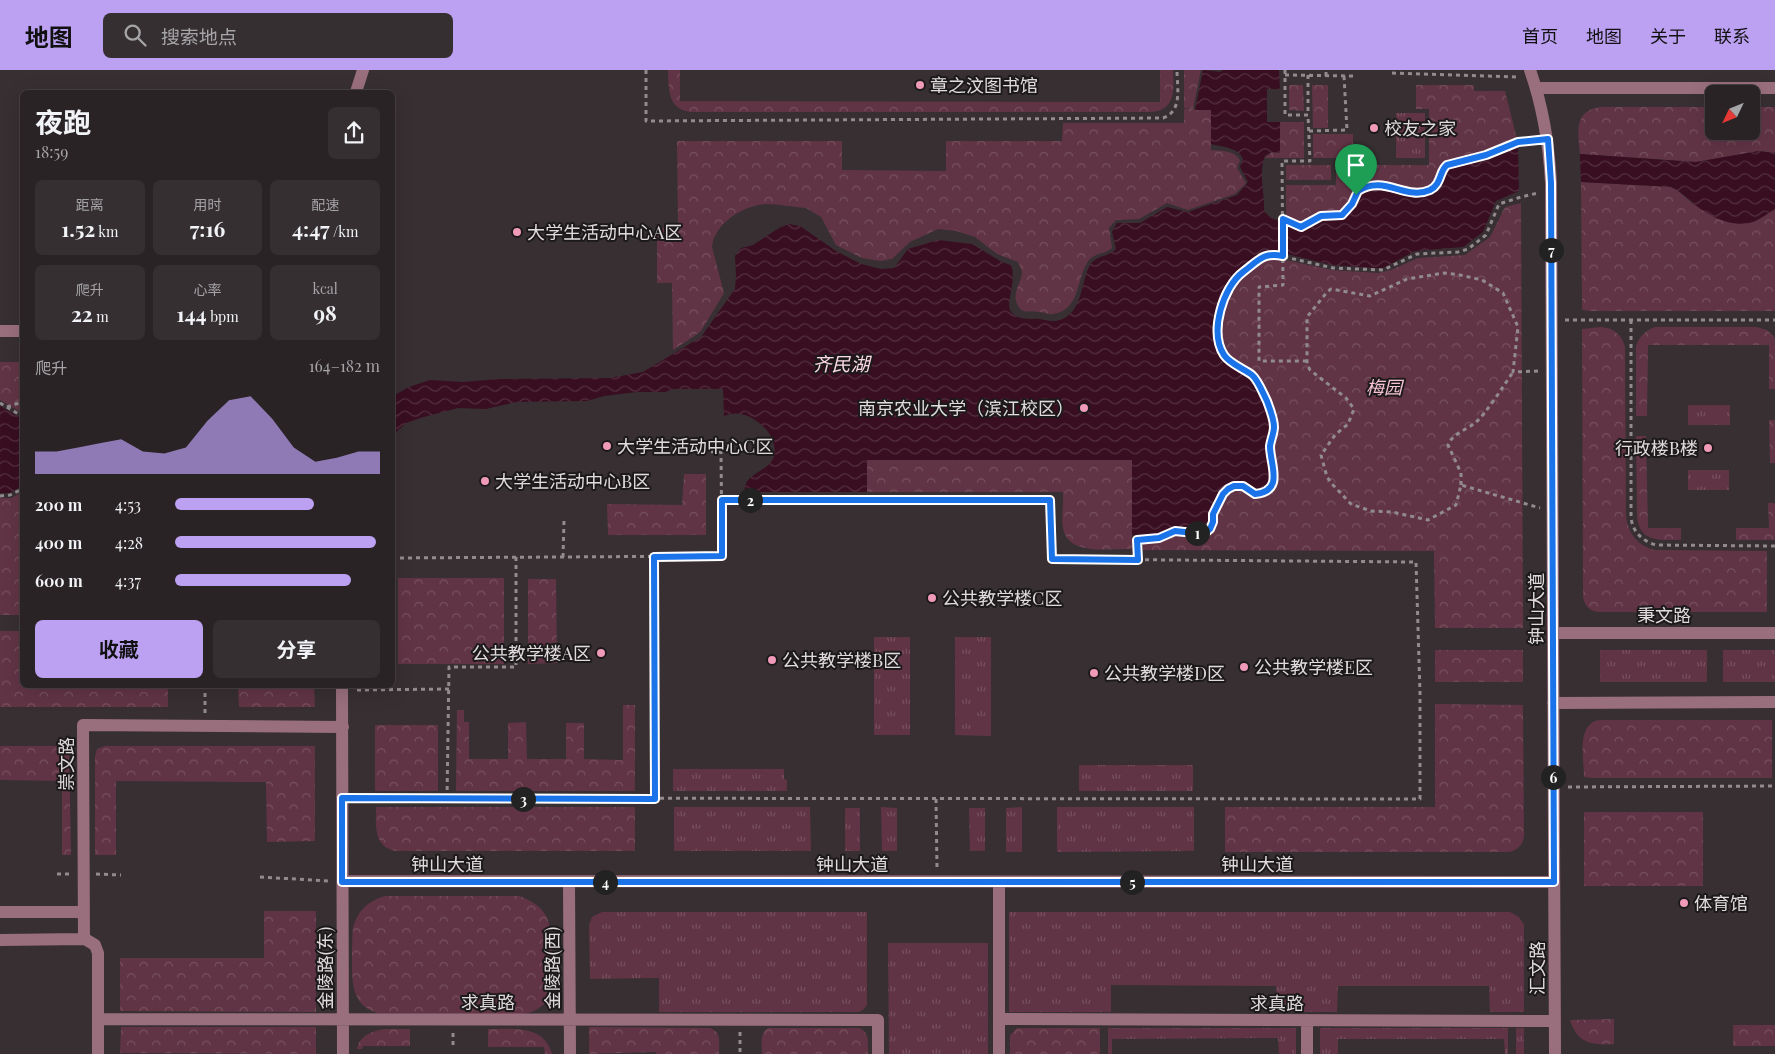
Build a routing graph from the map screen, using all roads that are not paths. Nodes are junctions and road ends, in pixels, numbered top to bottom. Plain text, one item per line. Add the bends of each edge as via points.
1 (363, 70) edge
2 (1533, 78) edge
3 (1775, 88) edge
4 (357, 90) edge
5 (0, 332) edge
6 (20, 332) edge
7 (1553, 633) junction
8 (1775, 633) edge
9 (342, 688) edge
10 (1775, 702) edge
11 (1554, 703) junction
12 (343, 728) junction
13 (342, 882) junction
14 (569, 882) junction
15 (998, 882) junction
16 (1554, 882) junction
17 (0, 912) edge
18 (84, 912) junction
19 (84, 939) junction
20 (0, 940) edge
21 (98, 1019) junction
22 (569, 1019) junction
23 (999, 1019) junction
24 (342, 1020) junction
25 (1307, 1020) junction
26 (1555, 1021) junction
27 (98, 1054) edge
28 (342, 1054) edge
29 (570, 1054) edge
30 (878, 1054) edge
31 (999, 1054) edge
32 (1307, 1054) edge
33 (1555, 1054) edge

1 - 4 street
2 - 3 street
2 - 7 street, 钟山大道 via 1548,139 1551,190
5 - 6 street
7 - 8 street, 秉文路
7 - 11 street, 钟山大道
9 - 12 street
10 - 11 street
11 - 16 street, 钟山大道
12 - 13 street
12 - 18 street, 崇文路 via 83,725
13 - 14 street, 钟山大道
13 - 24 street, 金陵路(东)
14 - 15 street, 钟山大道
14 - 22 street, 金陵路(西)
15 - 16 street, 钟山大道
15 - 23 street
16 - 26 street, 汇文路
17 - 18 street
18 - 19 street, 崇文路
19 - 20 street
19 - 21 street via 94,943 98,951
21 - 24 street, 求真路
21 - 27 street
22 - 24 street, 求真路
22 - 29 street, 金陵路(西)
22 - 30 street, 求真路 via 878,1020
23 - 25 street, 求真路
23 - 31 street
24 - 28 street, 金陵路(东)
25 - 26 street, 求真路
25 - 32 street
26 - 33 street, 汇文路

